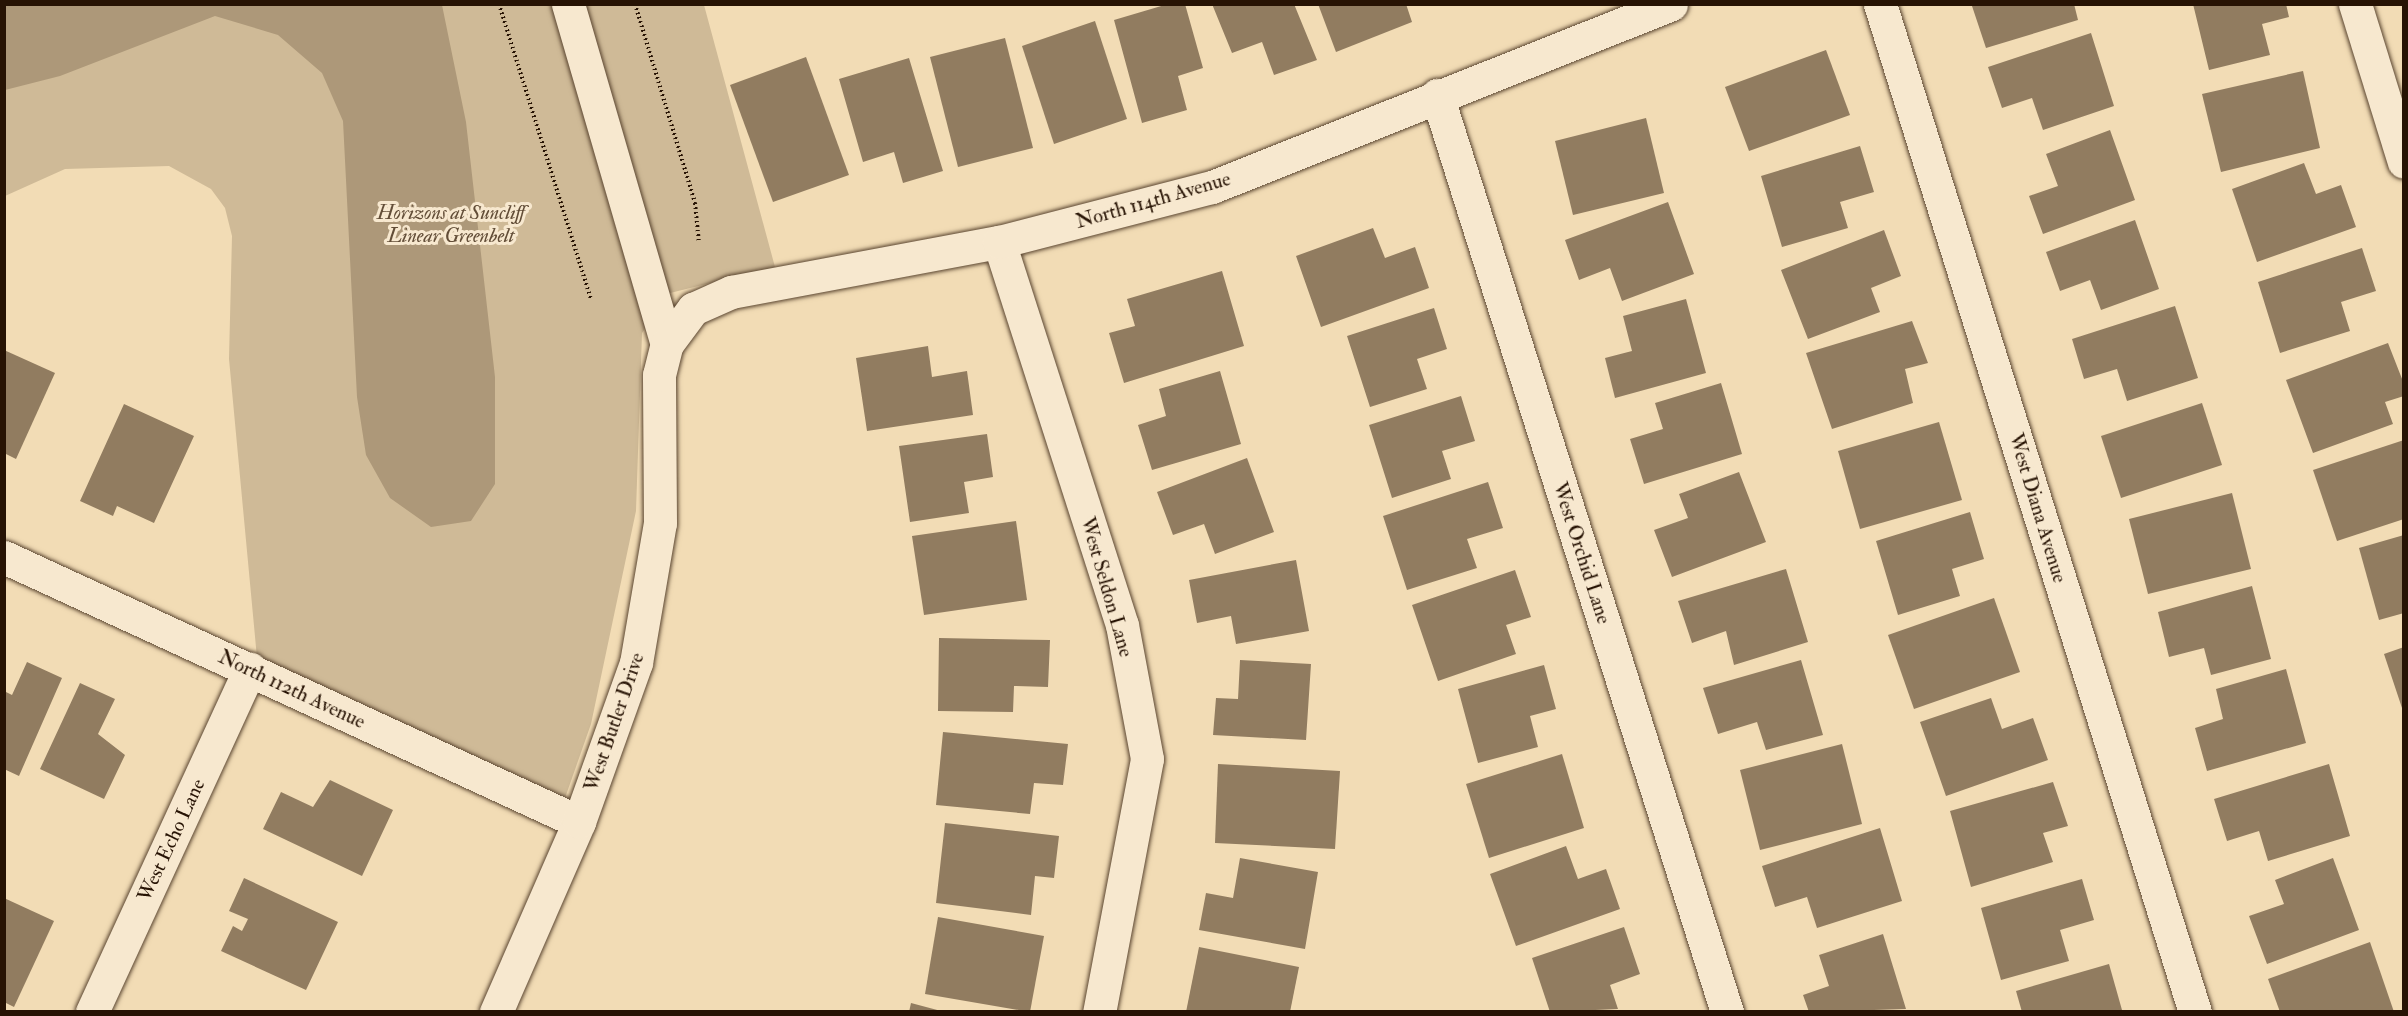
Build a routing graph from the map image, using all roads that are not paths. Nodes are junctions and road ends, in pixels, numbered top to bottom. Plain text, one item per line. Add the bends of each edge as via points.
1 (568, 4) edge
2 (1671, 4) edge
3 (1880, 4) edge
4 (2355, 4) edge
5 (1437, 95) junction
6 (2403, 162) edge
7 (999, 242) junction
8 (667, 344) junction
9 (4, 557) edge
10 (250, 669) junction
11 (579, 822) junction
12 (92, 1011) edge
13 (496, 1011) edge
14 (1099, 1011) edge
15 (1727, 1011) edge
16 (2195, 1011) edge

1 - 8 street
2 - 5 street, North 114th Avenue
3 - 16 street, West Diana Avenue
4 - 6 street
5 - 7 street, North 114th Avenue via 1212,188
5 - 15 street, West Orchid Lane
7 - 8 street, North 114th Avenue via 731,292 693,309
7 - 14 street, West Seldon Lane via 1122,625 1147,759
8 - 11 street, West Butler Drive via 659,375 660,523 648,603 620,717
9 - 10 street, North 112th Avenue
10 - 11 street, North 112th Avenue
10 - 12 street, West Echo Lane
11 - 13 street, West Butler Drive

